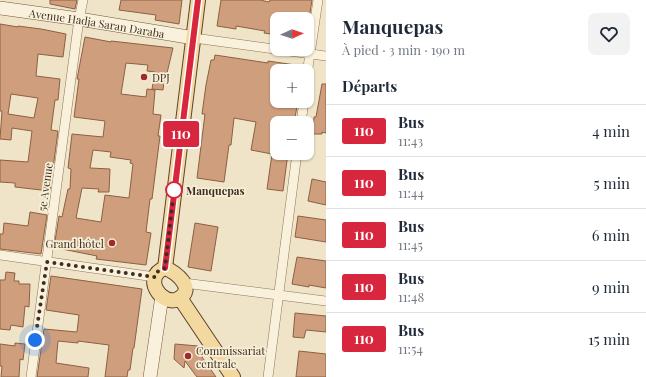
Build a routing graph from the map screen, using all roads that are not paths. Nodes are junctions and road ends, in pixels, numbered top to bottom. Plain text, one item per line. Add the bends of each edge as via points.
1 (83, 0) edge
2 (198, 0) edge
3 (318, 0) edge
4 (0, 8) edge
5 (79, 19) junction
6 (314, 27) edge
7 (194, 38) junction
8 (270, 48) edge
9 (314, 54) edge
10 (326, 56) edge
11 (296, 160) edge
12 (0, 255) edge
13 (47, 262) junction
14 (160, 273) junction
15 (184, 283) junction
16 (280, 294) junction
17 (162, 296) junction
18 (180, 298) junction
19 (326, 301) edge
20 (30, 377) edge
21 (150, 377) edge
22 (233, 377) edge
23 (268, 377) edge

1 - 5 street, 5e Avenue
2 - 7 main road
3 - 6 street
4 - 5 main road, Avenue Hadja Saran Daraba
5 - 7 main road, Avenue Hadja Saran Daraba
5 - 13 street, 5e Avenue
7 - 8 street
7 - 14 main road
9 - 10 street
11 - 16 street
12 - 13 street
13 - 14 street
13 - 20 street, 5e Avenue
14 - 15 main road via 171,271
14 - 17 main road via 154,287
15 - 16 street
15 - 18 main road via 185,293
16 - 19 street
16 - 23 street
17 - 18 main road via 170,301
17 - 21 main road
18 - 22 main road

